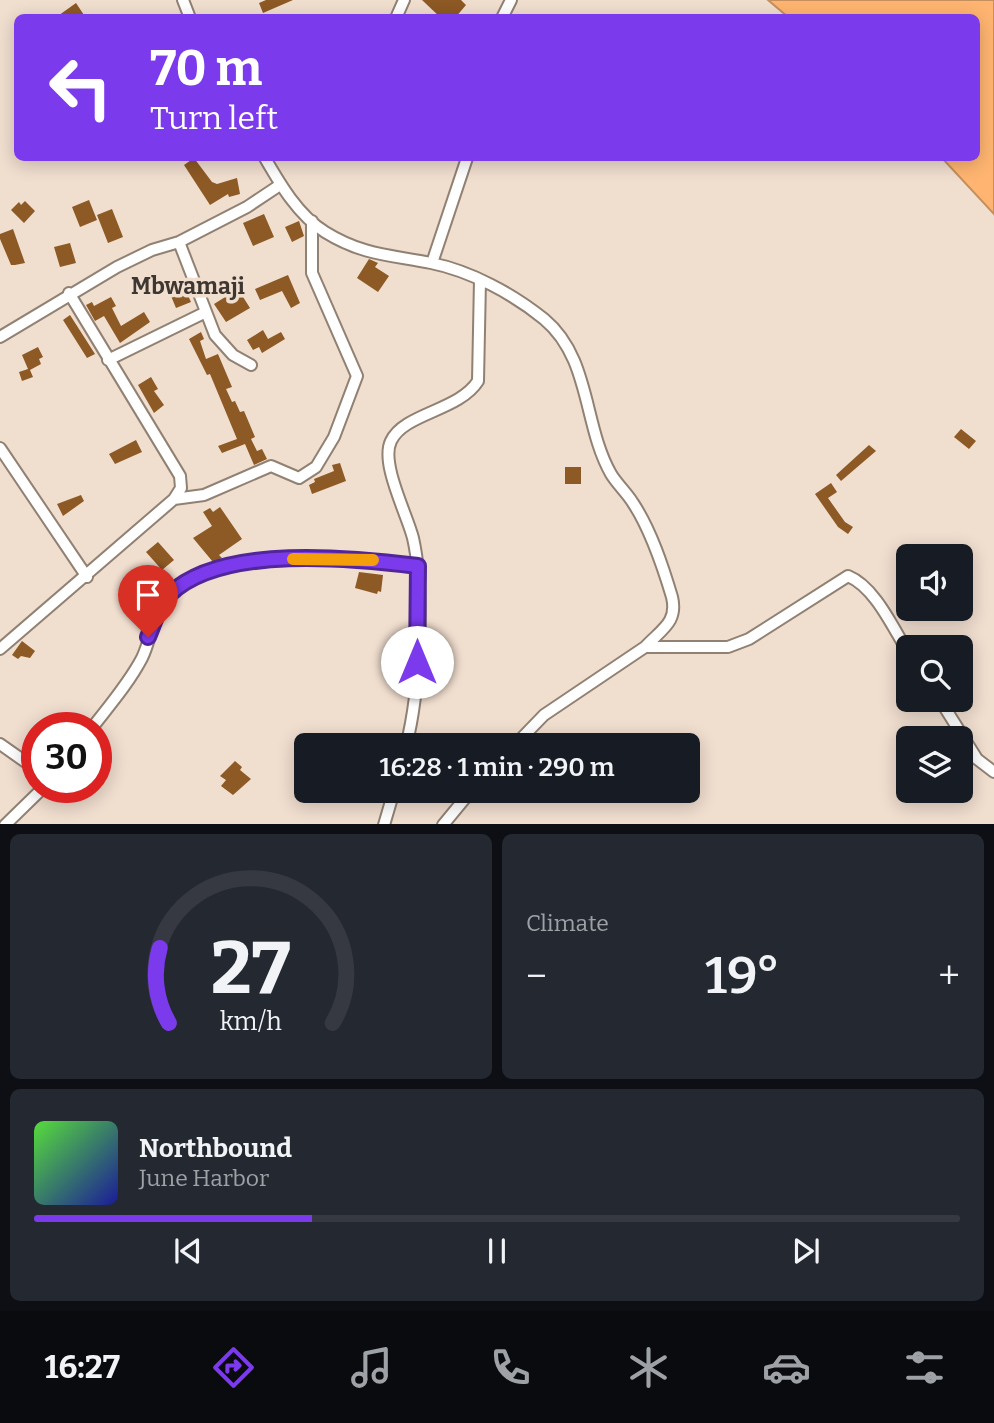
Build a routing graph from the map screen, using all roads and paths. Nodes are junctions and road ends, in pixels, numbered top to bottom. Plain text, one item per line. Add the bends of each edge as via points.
1 (267, 161) edge
2 (466, 161) edge
3 (281, 185) junction
4 (312, 221) junction
5 (179, 242) junction
6 (432, 264) junction
7 (481, 280) junction
8 (69, 293) junction
9 (206, 312) junction
10 (0, 337) edge
11 (108, 360) junction
12 (251, 365) dead end
13 (0, 448) edge
14 (174, 499) junction
15 (418, 566) junction
16 (87, 577) junction
17 (897, 635) edge
18 (645, 647) junction
19 (0, 649) edge
20 (104, 712) edge
21 (948, 712) edge
22 (408, 733) edge
23 (527, 733) edge
24 (0, 744) edge
25 (21, 759) edge
26 (994, 772) edge
27 (28, 803) edge
28 (390, 803) edge
29 (461, 803) edge
30 (5, 824) edge
31 (384, 824) edge
32 (443, 824) edge

1 - 3 street
2 - 6 street
3 - 4 street
3 - 5 street
4 - 6 street via 341,240 385,258
4 - 14 street via 312,273 357,376 334,438 316,467 299,478 271,466 204,495
5 - 8 street via 152,250
5 - 9 street
6 - 7 street
7 - 15 street via 478,382 455,402 403,428 388,448 388,463
7 - 18 street via 546,321 570,351 611,473 635,506 676,612
8 - 10 street
8 - 11 street
9 - 11 street
9 - 12 street via 224,347
11 - 14 street via 180,476 181,488
13 - 16 street
14 - 16 street
15 - 20 street via 360,558 261,560 225,566 195,579 170,594 158,611 135,669
15 - 22 street via 417,686
16 - 19 street
17 - 18 street via 870,594 848,576 749,639 728,647
18 - 23 street via 544,715
21 - 26 street via 977,759
24 - 25 street
27 - 30 street
28 - 31 street
29 - 32 street

